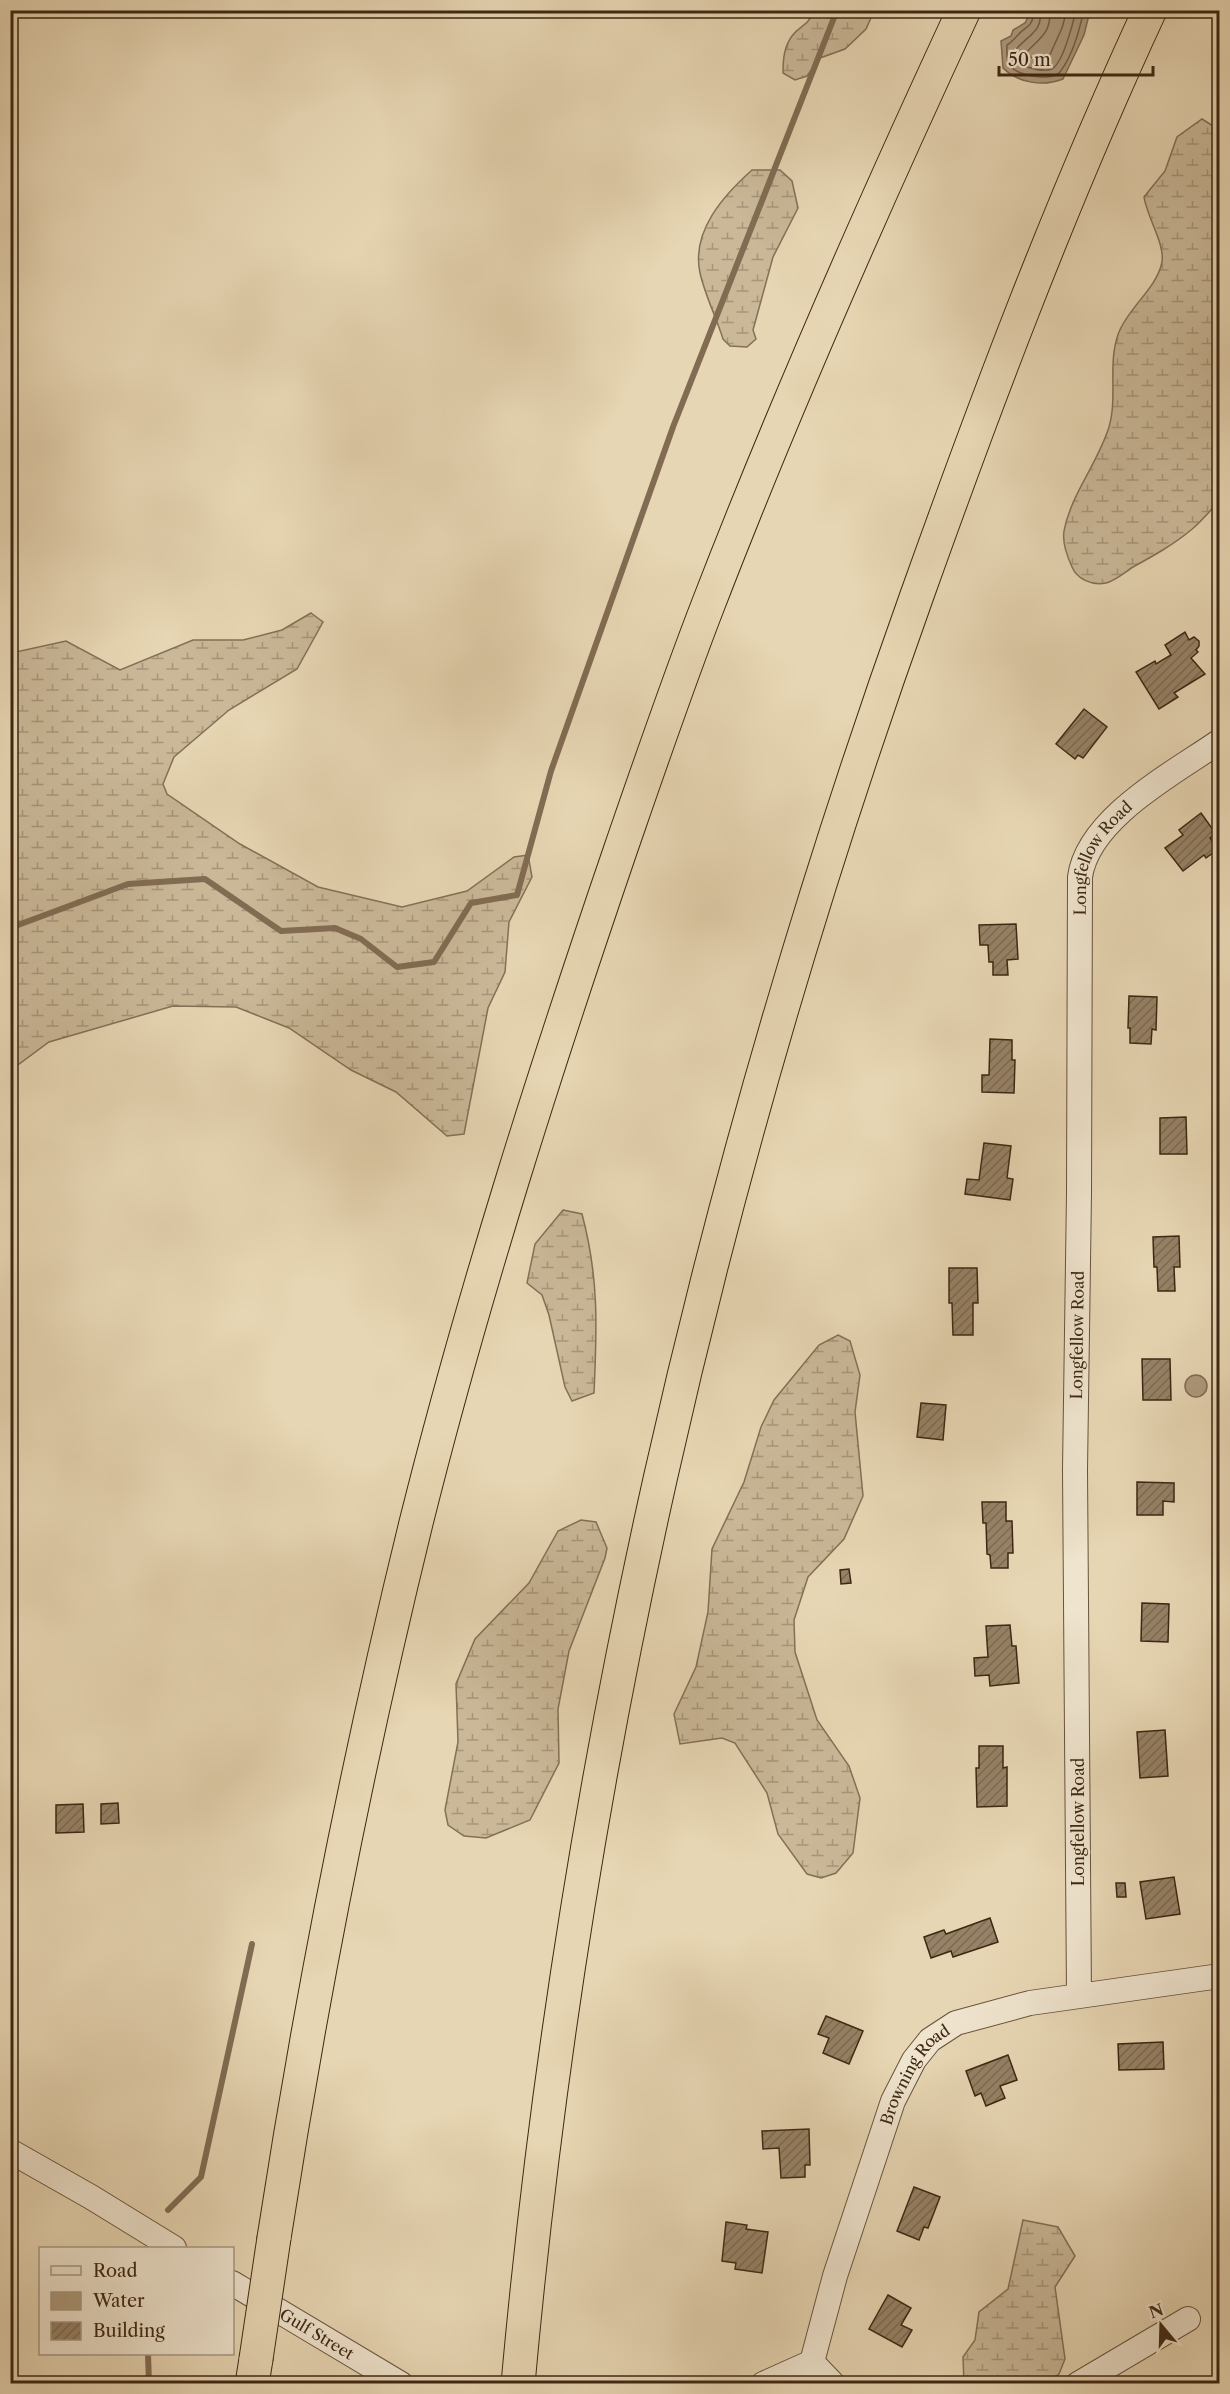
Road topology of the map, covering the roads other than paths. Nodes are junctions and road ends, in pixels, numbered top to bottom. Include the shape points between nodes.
1 (964, 10) edge
2 (1150, 10) edge
3 (1220, 741) edge
4 (1220, 1976) edge
5 (1079, 1995) junction
6 (10, 2151) edge
7 (172, 2247) edge
8 (234, 2284) edge
9 (1188, 2319) dead end
10 (812, 2362) junction
11 (254, 2371) edge
12 (401, 2384) edge
13 (518, 2384) edge
14 (763, 2384) edge
15 (833, 2384) edge
16 (1078, 2384) edge

1 - 11 highway, bridge via 819,332 709,603 598,914 513,1177 417,1520 337,1876
2 - 13 highway via 1046,251 939,530 849,790 787,988 723,1221 651,1518 582,1879 543,2147
3 - 5 street, Longfellow Road via 1119,813 1083,860 1080,877 1075,1470
4 - 5 street, Browning Road
5 - 10 street, Browning Road via 1030,2003 956,2024 935,2037 914,2060 893,2101 835,2276
6 - 7 street
8 - 12 street, Gulf Street
9 - 16 street
10 - 14 street
10 - 15 street

